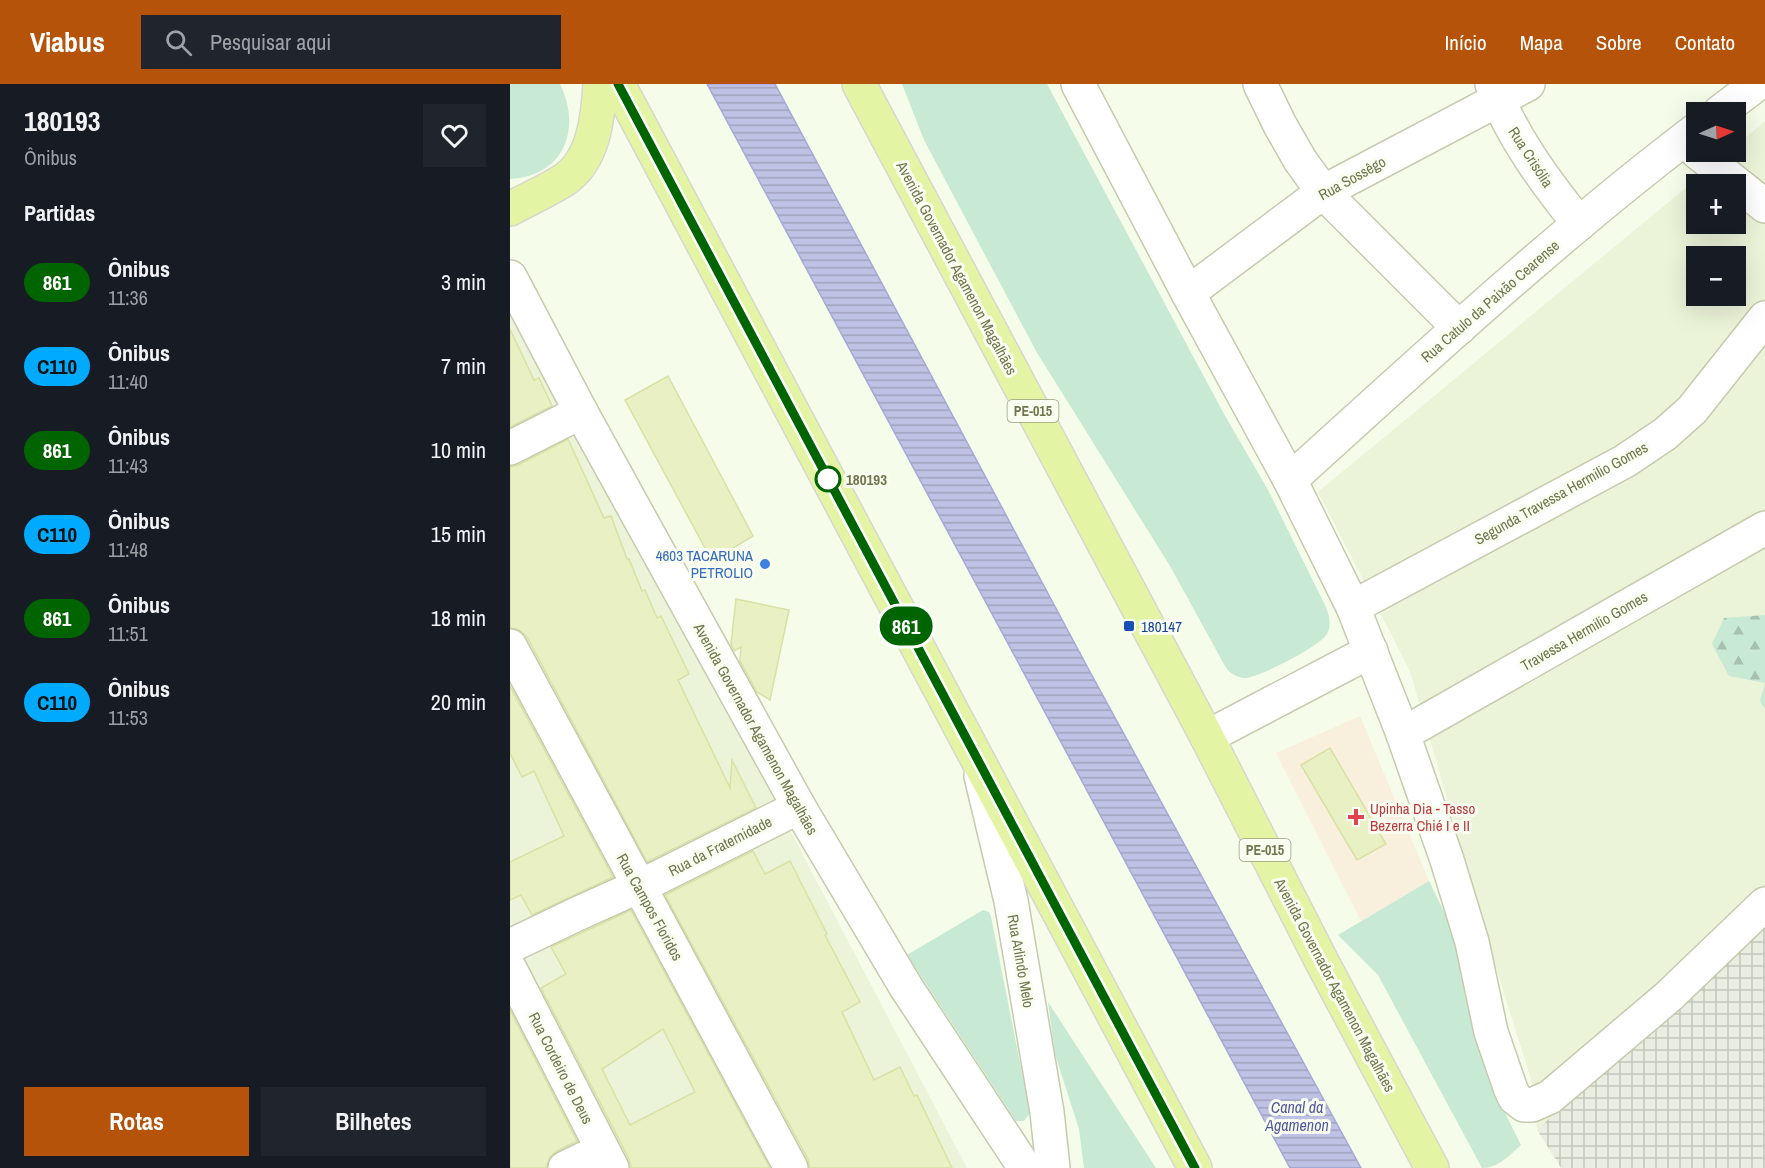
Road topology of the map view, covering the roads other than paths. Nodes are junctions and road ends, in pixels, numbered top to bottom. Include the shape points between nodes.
1 (600, 84) edge
2 (618, 84) edge
3 (859, 84) edge
4 (1078, 84) edge
5 (1260, 84) edge
6 (1528, 84) edge
7 (1757, 84) edge
8 (1495, 92) edge
9 (1733, 102) edge
10 (1686, 148) edge
11 (1715, 162) edge
12 (1323, 192) junction
13 (1765, 206) edge
14 (510, 208) edge
15 (1579, 224) junction
16 (510, 277) edge
17 (1188, 293) junction
18 (1765, 318) edge
19 (1459, 328) junction
20 (581, 412) junction
21 (510, 448) edge
22 (1290, 480) junction
23 (1765, 528) edge
24 (1353, 607) junction
25 (510, 646) edge
26 (1371, 651) junction
27 (1403, 734) junction
28 (1207, 737) junction
29 (976, 756) junction
30 (798, 807) junction
31 (639, 887) junction
32 (1765, 904) edge
33 (510, 946) edge
34 (510, 969) edge
35 (607, 1159) edge
36 (565, 1168) edge
37 (791, 1168) edge
38 (1025, 1168) edge
39 (1053, 1168) edge
40 (1195, 1168) edge
41 (1432, 1168) edge

1 - 14 highway via 598,117 585,158 565,180
2 - 29 highway
3 - 28 highway, Avenida Governador Agamenon Magalhães / PE-015
4 - 17 street
5 - 12 street via 1300,160
6 - 8 street, Rua Sossêgo
7 - 9 street
8 - 12 street, Rua Sossêgo
8 - 15 street, Rua Crisólia via 1519,140
10 - 15 street, Rua Catulo da Paixão Cearense
11 - 13 street
12 - 17 street, Rua Sossêgo
12 - 19 street
15 - 19 street, Rua Catulo da Paixão Cearense
16 - 20 street, Avenida Governador Agamenon Magalhães
17 - 22 street
18 - 24 street, Segunda Travessa Hermilio Gomes via 1692,410 1665,434 1625,461
19 - 22 street, Rua Catulo da Paixão Cearense
20 - 21 street
20 - 30 street, Avenida Governador Agamenon Magalhães
22 - 24 street
23 - 27 street, Travessa Hermilio Gomes
24 - 26 street
25 - 31 street, Rua Campos Floridos
26 - 27 street
26 - 28 street
27 - 32 street via 1448,860 1472,942 1491,1032 1515,1098 1524,1105 1550,1096 1584,1069 1669,996
28 - 41 highway, Avenida Governador Agamenon Magalhães / PE-015
29 - 39 street, Rua Arlindo Melo via 1011,901
29 - 40 highway
30 - 31 street, Rua da Fraternidade
30 - 38 street, Avenida Governador Agamenon Magalhães via 906,987
31 - 33 street, Rua da Fraternidade
31 - 37 street, Rua Campos Floridos
34 - 35 street, Rua Cordeiro de Deus
35 - 36 street

